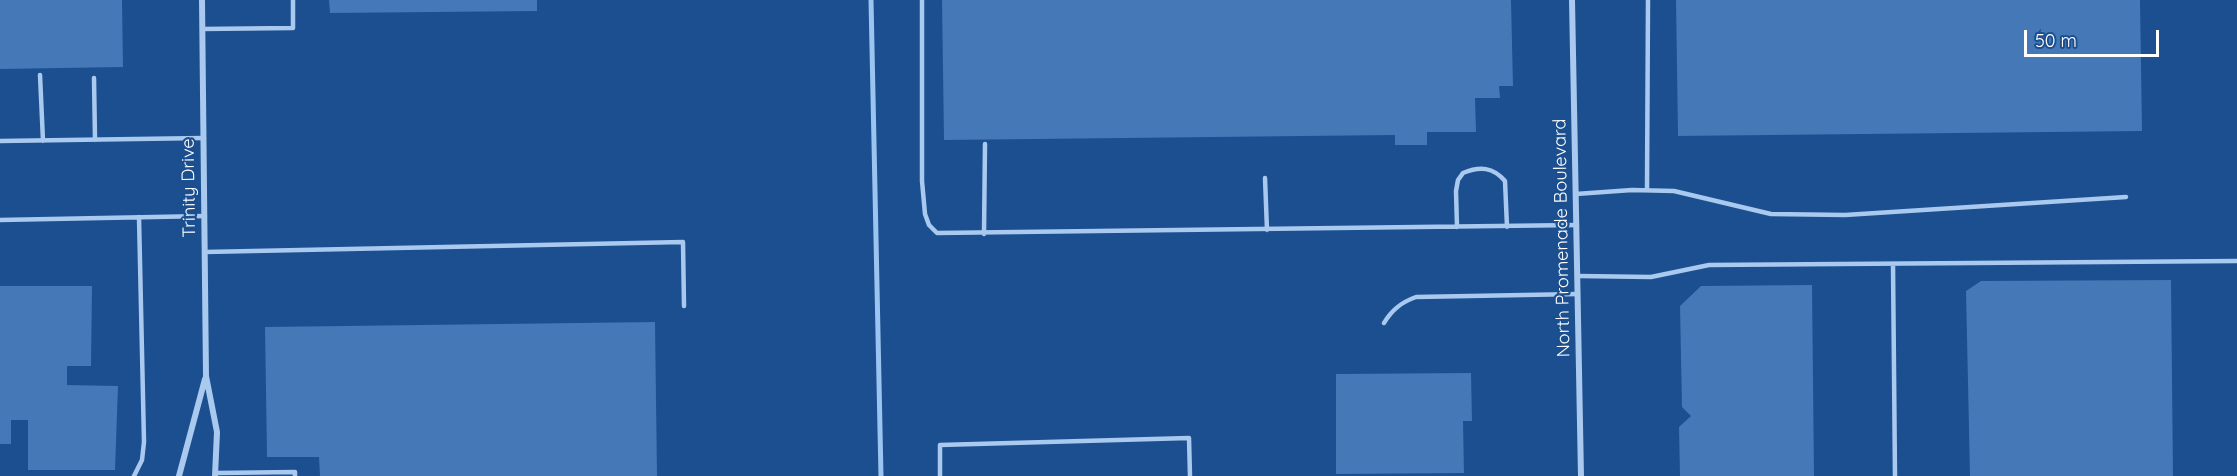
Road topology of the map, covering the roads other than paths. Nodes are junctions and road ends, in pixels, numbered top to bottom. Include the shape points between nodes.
1 (202, 0) edge
2 (292, 0) edge
3 (922, 0) edge
4 (1572, 0) edge
5 (1648, 0) edge
6 (202, 28) junction
7 (40, 75) dead end
8 (94, 78) dead end
9 (204, 138) junction
10 (95, 140) junction
11 (0, 141) edge
12 (43, 141) junction
13 (984, 144) dead end
14 (1265, 178) dead end
15 (1647, 190) junction
16 (1576, 194) junction
17 (2126, 197) dead end
18 (205, 216) junction
19 (139, 217) junction
20 (0, 220) edge
21 (1576, 225) junction
22 (1457, 227) junction
23 (1507, 227) junction
24 (1267, 230) junction
25 (984, 234) junction
26 (205, 252) junction
27 (2237, 261) edge
28 (1893, 264) junction
29 (1578, 276) junction
30 (1578, 294) junction
31 (684, 306) dead end
32 (1384, 323) dead end
33 (206, 376) junction
34 (216, 475) edge
35 (134, 476) edge
36 (179, 476) edge
37 (296, 476) edge
38 (940, 476) edge
39 (1190, 476) edge
40 (1581, 476) edge
41 (1895, 476) edge

1 - 6 street, Trinity Drive
2 - 6 lane via 293,28
3 - 25 lane via 925,214 937,233
4 - 16 street, North Promenade Boulevard
5 - 15 lane
6 - 9 street, Trinity Drive
7 - 12 lane
8 - 10 lane
9 - 10 lane
9 - 18 street, Trinity Drive
10 - 12 lane
11 - 12 lane
13 - 25 lane
14 - 24 lane
15 - 16 lane
15 - 17 lane via 1674,191 1771,214 1845,215
16 - 21 street, North Promenade Boulevard
18 - 19 lane
18 - 26 street, Trinity Drive
19 - 20 lane
19 - 35 lane via 144,442 142,460
21 - 23 lane
21 - 29 street, North Promenade Boulevard
22 - 23 lane
22 - 23 lane via 1458,180 1464,173 1482,168 1491,169 1505,181
22 - 24 lane
24 - 25 lane
26 - 31 lane via 682,243
26 - 33 street, Trinity Drive
27 - 28 lane
28 - 29 lane via 1709,265 1651,277
28 - 41 lane
29 - 30 street, North Promenade Boulevard
30 - 32 lane via 1416,297 1389,313
30 - 40 street, North Promenade Boulevard
33 - 34 street, Trinity Drive via 217,432
33 - 36 street, Trinity Drive
34 - 37 lane via 295,472
38 - 39 lane via 940,445 1189,438

